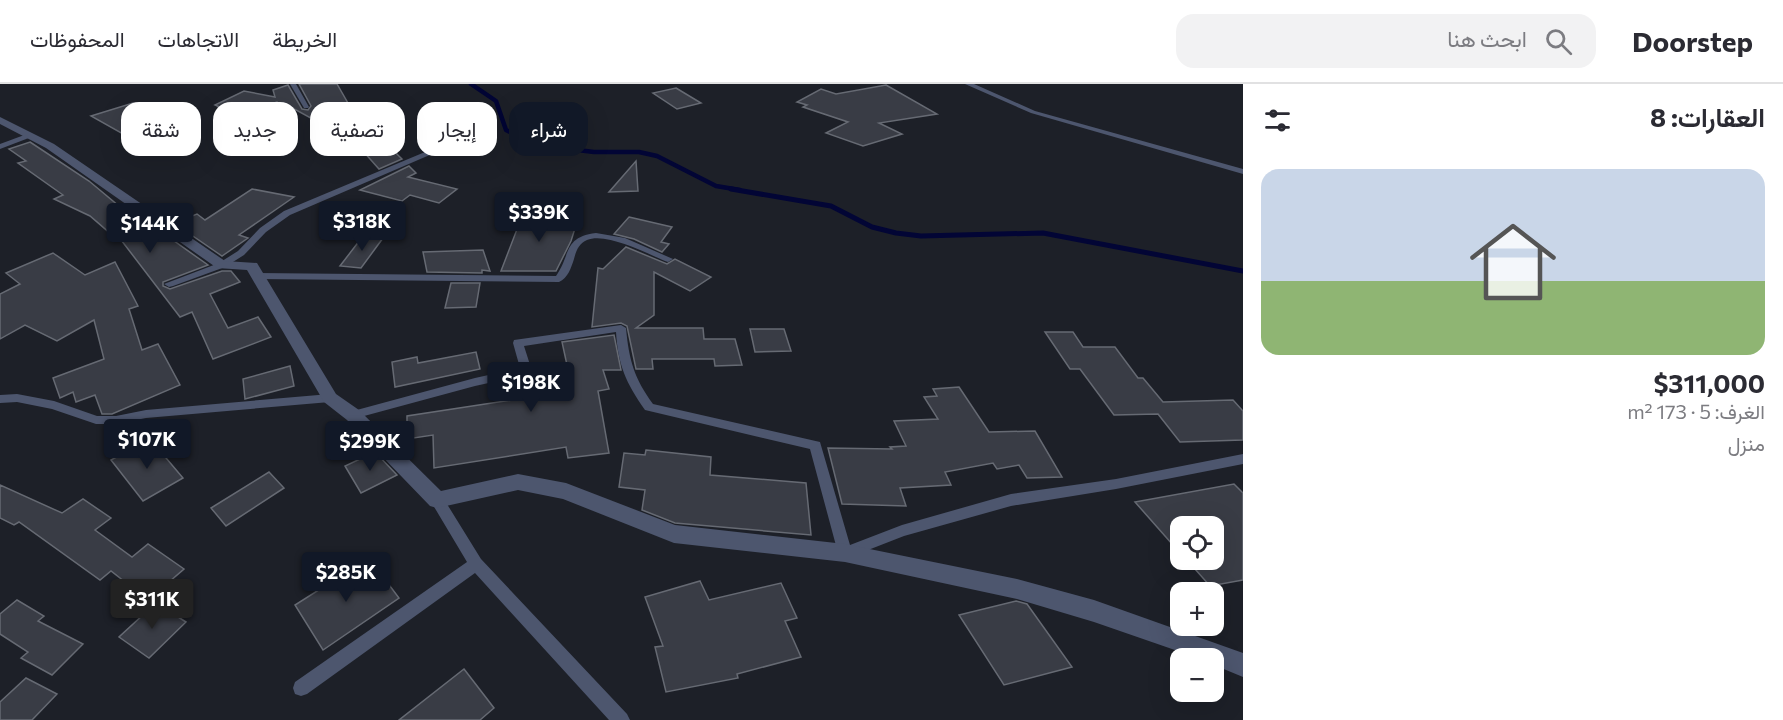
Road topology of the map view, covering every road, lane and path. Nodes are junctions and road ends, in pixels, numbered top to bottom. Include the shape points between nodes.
1 (293, 84) edge
2 (968, 84) edge
3 (306, 107) dead end
4 (0, 120) edge
5 (30, 136) junction
6 (0, 147) edge
7 (423, 156) edge
8 (1243, 172) edge
9 (669, 259) dead end
10 (222, 265) junction
11 (257, 276) junction
12 (168, 284) dead end
13 (330, 398) junction
14 (0, 399) edge
15 (353, 415) junction
16 (1243, 459) edge
17 (437, 500) junction
18 (844, 554) junction
19 (476, 564) junction
20 (1243, 665) edge
21 (301, 688) dead end
22 (621, 720) edge

1 - 3 lane
2 - 8 lane via 1033,112
4 - 5 street
5 - 6 lane
5 - 10 street
7 - 10 lane via 287,213 263,230 242,254
9 - 11 lane via 597,234 584,236 575,244 559,279
10 - 11 street via 252,266
10 - 12 lane
11 - 13 street
13 - 14 lane via 117,420 96,420 36,401
13 - 15 street
15 - 17 street
15 - 18 lane via 526,371 518,343 621,328 624,366 632,385 649,407 815,445
16 - 18 lane via 1011,500 902,531
17 - 18 street via 518,482 566,491 674,534
17 - 19 lane
18 - 20 street via 1017,589 1106,615
19 - 21 lane
19 - 22 lane

